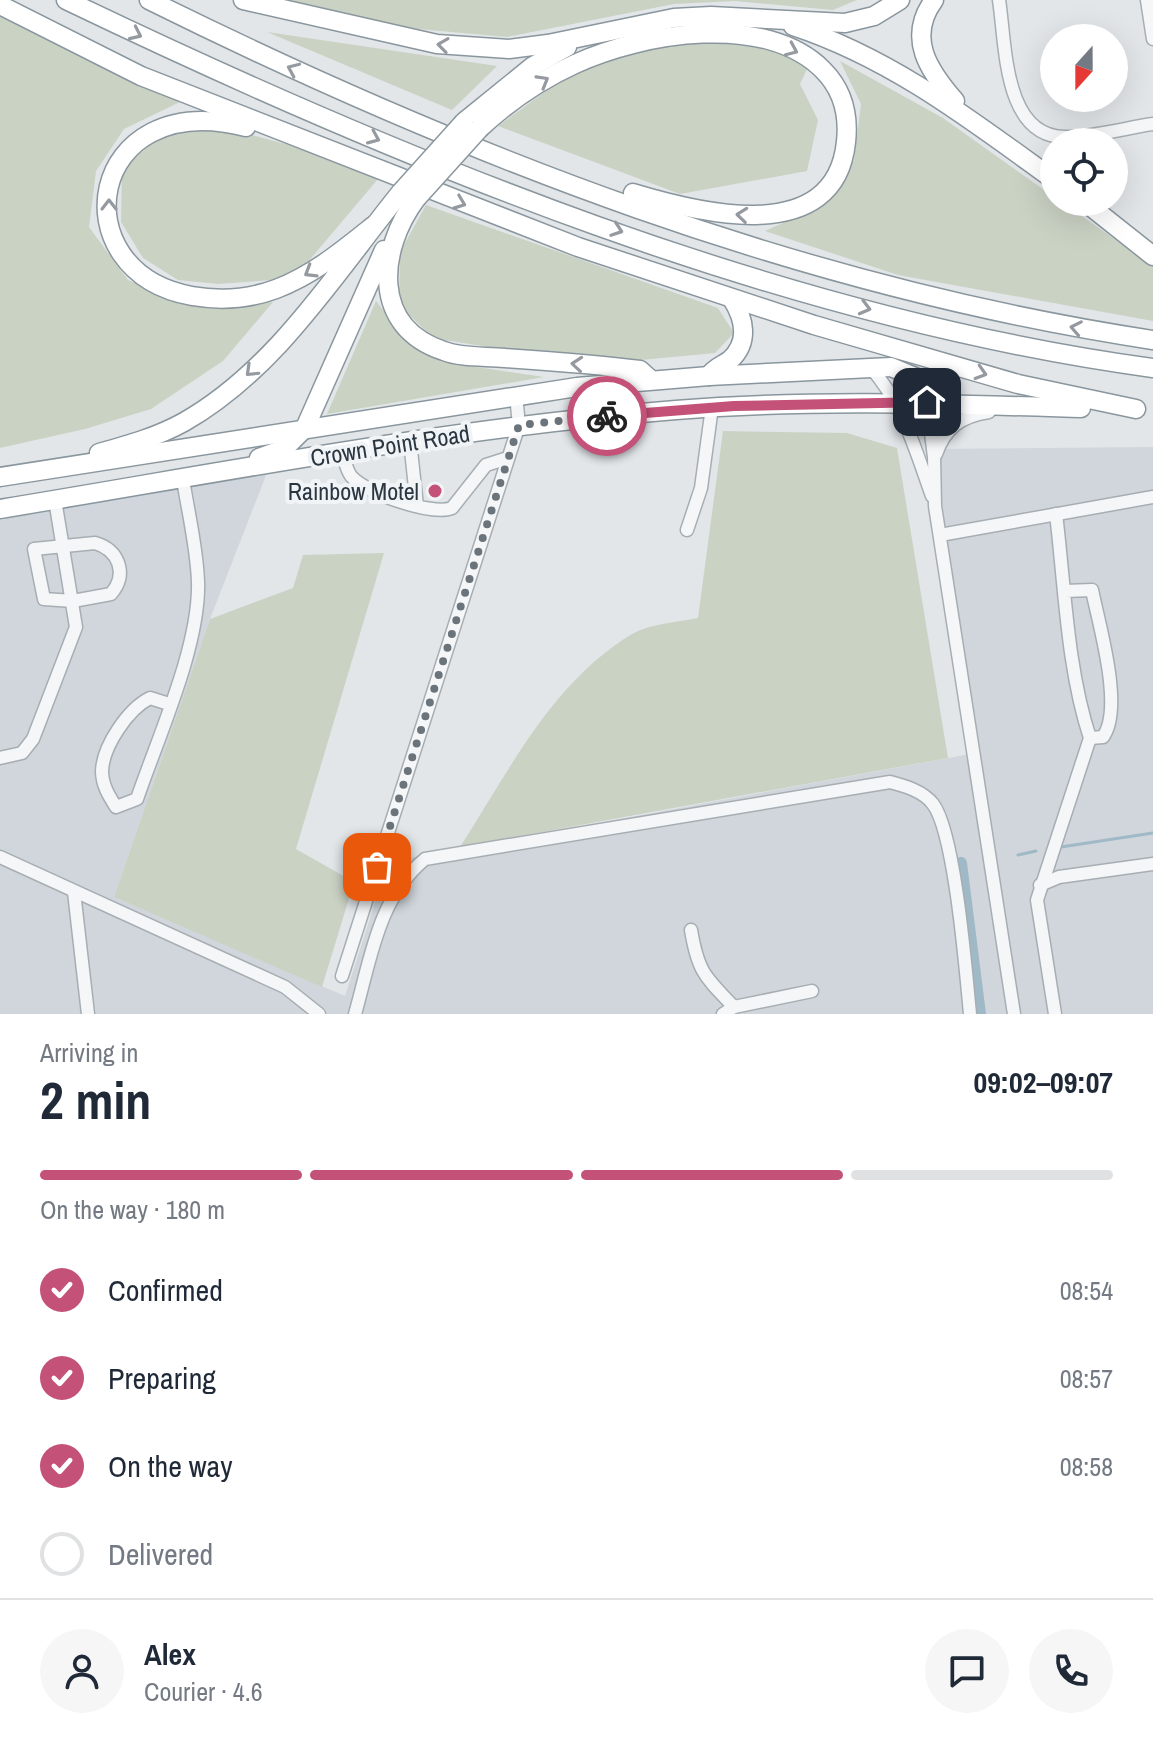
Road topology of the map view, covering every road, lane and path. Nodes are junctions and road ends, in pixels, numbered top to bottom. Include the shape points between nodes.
1 (66, 0) edge
2 (149, 0) edge
3 (243, 0) edge
4 (900, 0) edge
5 (934, 0) edge
6 (999, 0) edge
7 (1147, 0) edge
8 (0, 5) edge
9 (751, 18) junction
10 (603, 32) junction
11 (1153, 39) edge
12 (973, 121) junction
13 (1153, 124) edge
14 (472, 125) junction
15 (309, 143) junction
16 (1040, 170) edge
17 (546, 174) junction
18 (408, 195) junction
19 (1103, 216) edge
20 (1111, 216) edge
21 (401, 220) junction
22 (373, 226) junction
23 (1153, 240) edge
24 (1153, 256) edge
25 (732, 299) junction
26 (799, 320) junction
27 (1153, 340) edge
28 (870, 367) junction
29 (1153, 368) edge
30 (709, 376) junction
31 (651, 380) junction
32 (516, 395) junction
33 (893, 402) junction
34 (927, 402) junction
35 (1036, 406) junction
36 (712, 407) junction
37 (1145, 410) edge
38 (519, 425) junction
39 (305, 428) junction
40 (410, 441) junction
41 (342, 452) junction
42 (934, 457) junction
43 (508, 458) junction
44 (22, 474) junction
45 (207, 475) junction
46 (0, 477) edge
47 (183, 479) junction
48 (1153, 497) edge
49 (55, 500) junction
50 (417, 506) junction
51 (935, 506) junction
52 (0, 509) edge
53 (1056, 514) junction
54 (687, 530) dead end
55 (940, 535) junction
56 (64, 544) junction
57 (1065, 591) junction
58 (73, 601) junction
59 (169, 704) junction
60 (1090, 738) junction
61 (0, 758) edge
62 (0, 857) edge
63 (1153, 864) edge
64 (1040, 885) junction
65 (74, 892) junction
66 (691, 930) dead end
67 (342, 976) dead end
68 (812, 991) dead end
69 (734, 1007) junction
70 (88, 1014) edge
71 (319, 1014) edge
72 (355, 1014) edge
73 (723, 1014) edge
74 (970, 1014) edge
75 (1014, 1014) edge
76 (1055, 1014) edge

1 -> 29 highway via 386,143 647,241 921,323
17 -> 2 highway via 315,79
10 -> 3 highway via 529,47 463,48
4 - 9 highway via 874,16 845,23
5 - 12 highway via 922,22 922,49 935,76
6 - 13 street via 1019,109 1035,128 1068,138
7 - 11 street
8 - 15 highway via 131,71
9 - 10 highway via 674,18
9 - 12 highway via 791,26 865,55
10 - 14 highway via 533,66
12 - 16 highway
14 -> 17 highway via 574,64 617,48 690,34 752,37 799,52 834,83 846,110 845,150 835,176 806,204 778,215 691,207 584,177
14 - 18 highway, bridge
22 -> 15 highway via 297,280 230,299 185,295 155,284 128,263 113,239 108,208 113,173 133,145 162,126 217,121
15 -> 25 highway via 525,228
27 -> 17 highway via 1004,314 838,273
18 - 21 highway
18 - 22 highway
19 - 24 highway
20 - 23 highway
31 -> 21 highway via 640,370 460,355 428,344 402,320 389,292 388,260
21 - 39 highway
22 -> 44 highway via 281,340 218,401 155,436
25 - 26 highway
25 - 30 highway via 743,321 742,339 736,353
26 - 28 highway via 849,347
26 -> 37 highway via 1018,384
28 - 30 highway
28 - 33 street
28 - 34 highway via 908,372 921,383
30 - 31 highway
31 - 32 highway
32 - 38 street
32 - 39 highway
33 - 34 highway, Crown Point Road
33 - 36 highway, Crown Point Road
33 - 51 street via 912,438
34 - 35 highway, Crown Point Road
34 - 42 street
35 - 37 highway, Crown Point Road
35 - 42 street via 986,412 957,422
36 - 38 highway, Crown Point Road
36 - 54 street via 704,475
38 - 40 highway, Crown Point Road
38 - 43 street
39 - 44 highway
39 - 45 highway via 277,453
40 - 41 highway, Crown Point Road
40 - 50 street
41 - 45 highway, Crown Point Road
41 - 50 street via 353,478 365,487
42 - 51 street
43 - 50 street via 486,465 452,508
43 - 67 street
44 - 46 highway
45 - 47 highway, Crown Point Road
47 - 49 highway, Crown Point Road
47 - 59 street via 198,582 194,629
48 - 53 street
49 - 52 highway, Crown Point Road
49 - 56 street
51 - 55 street
53 - 55 street
53 - 57 street
55 - 75 street
56 - 58 street
56 - 58 street via 33,552 42,596
56 - 58 street via 103,546 117,558 120,569 116,588 105,597
57 - 60 street via 1080,707
57 - 60 street via 1092,590 1107,675 1112,725 1103,737
58 - 61 street via 76,627 33,739 22,753
59 - 59 street via 137,799 116,807 105,789 102,769 121,723 150,698
60 - 64 street
62 - 65 street
63 - 64 street via 1059,877
64 - 76 street via 1037,900
65 - 70 street
65 - 71 street via 285,987
66 - 69 street via 696,962
68 - 69 street
69 - 73 street
72 - 74 street via 389,899 403,877 425,859 890,782 922,795 940,819

